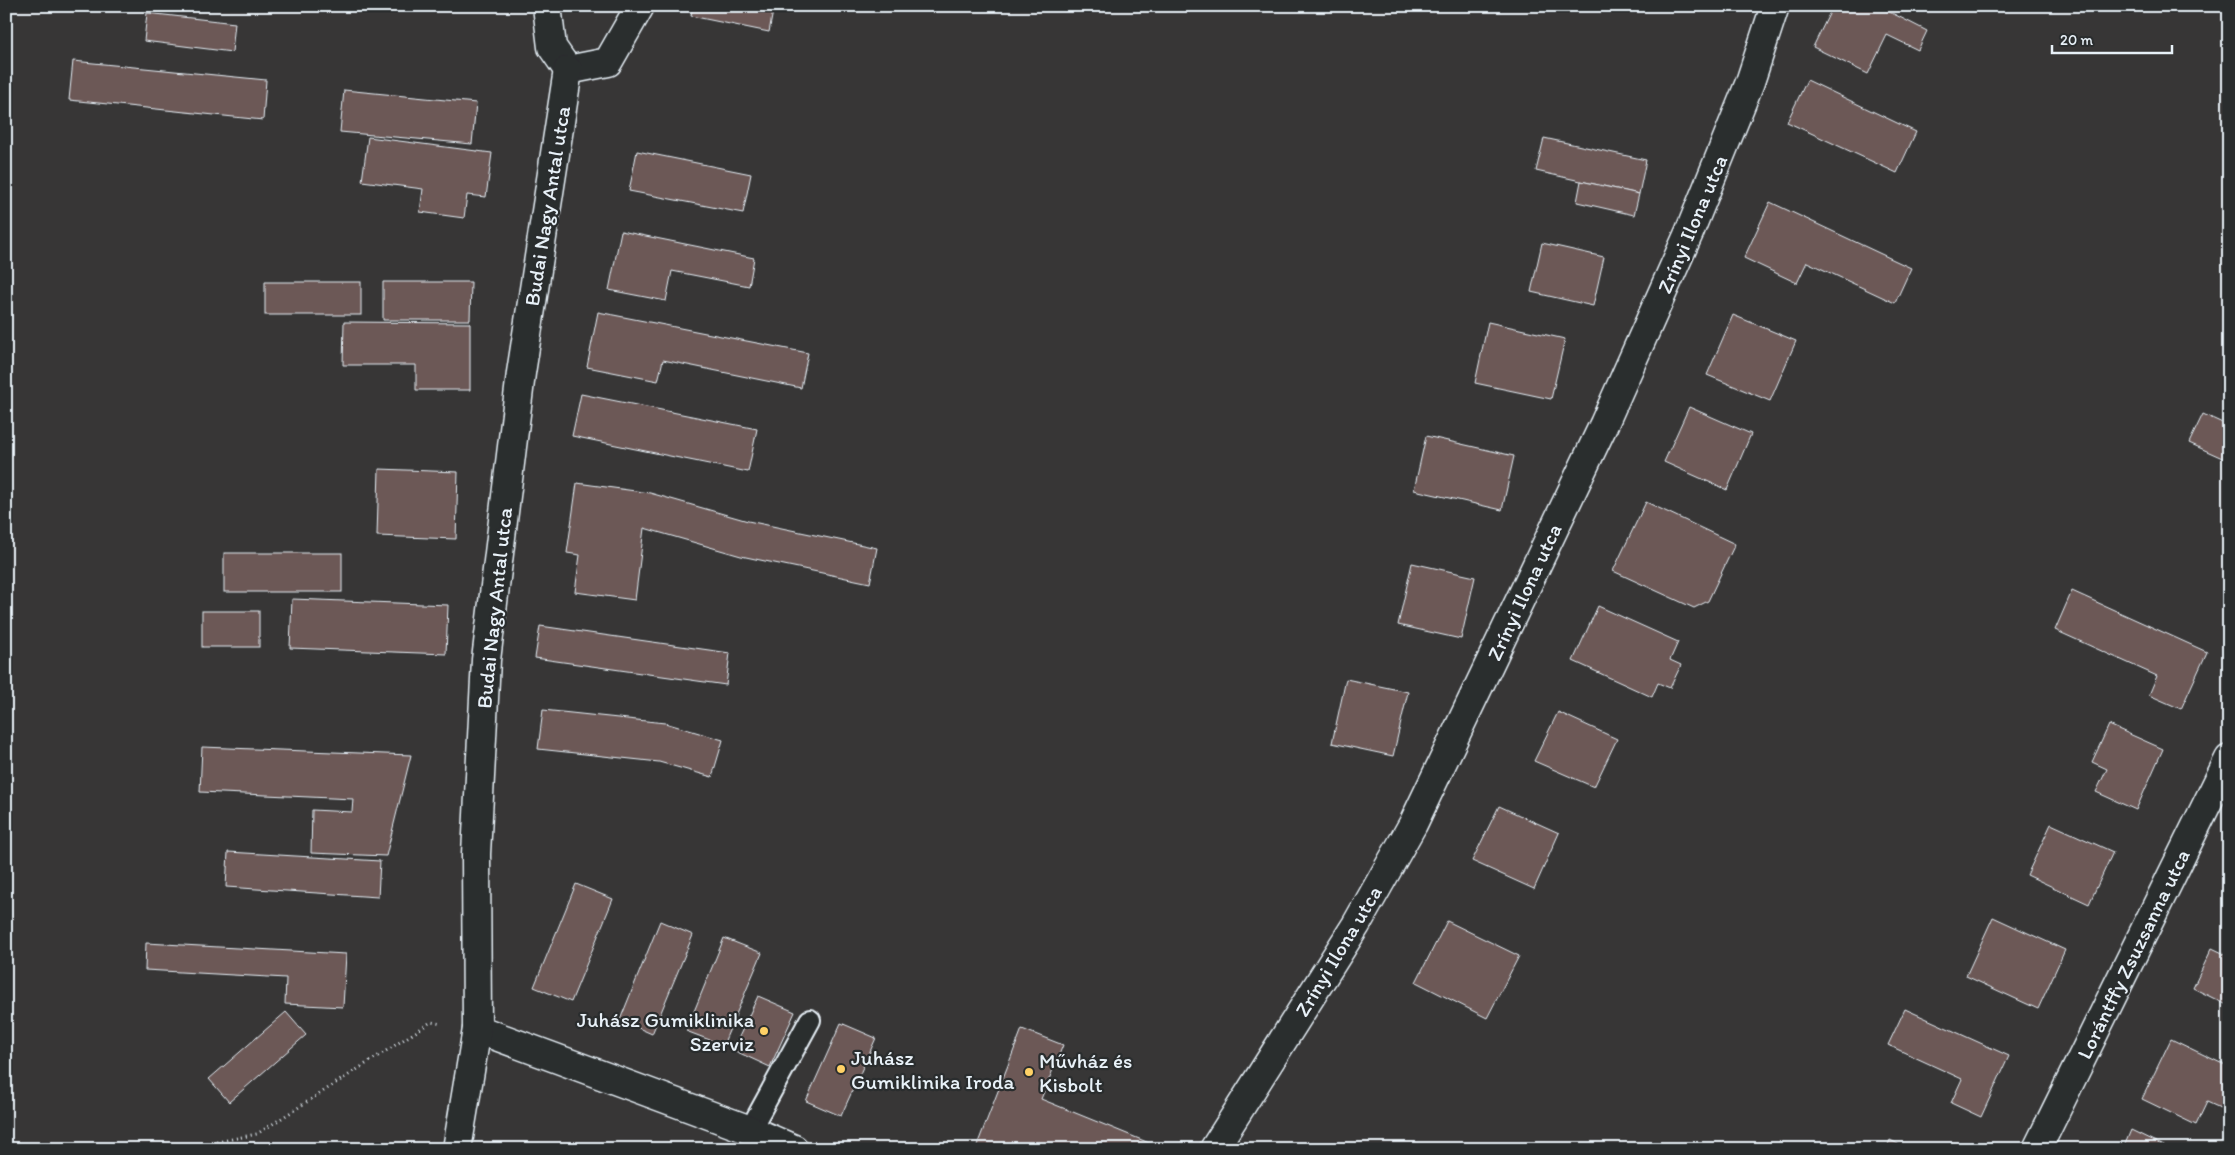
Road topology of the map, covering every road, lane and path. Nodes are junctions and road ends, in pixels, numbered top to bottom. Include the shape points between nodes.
1 (547, 6) edge
2 (640, 6) edge
3 (1775, 6) edge
4 (568, 70) junction
5 (2229, 759) edge
6 (810, 1020) dead end
7 (477, 1029) junction
8 (750, 1130) junction
9 (6, 1143) edge
10 (75, 1149) edge
11 (172, 1149) edge
12 (457, 1149) edge
13 (794, 1149) edge
14 (1214, 1149) edge
15 (2037, 1149) edge

1 - 4 street via 552,46
2 - 4 street via 608,62
3 - 14 street, Zrínyi Ilona utca via 1750,82 1685,242 1604,424 1413,824 1356,925
4 - 7 street, Budai Nagy Antal utca via 521,373 486,660 476,854
5 - 15 street, Lorántffy Zsuzsanna utca
6 - 8 lane
7 - 8 street
7 - 11 path via 431,1022 257,1134
7 - 12 street, Budai Nagy Antal utca
8 - 13 street
9 - 10 path

